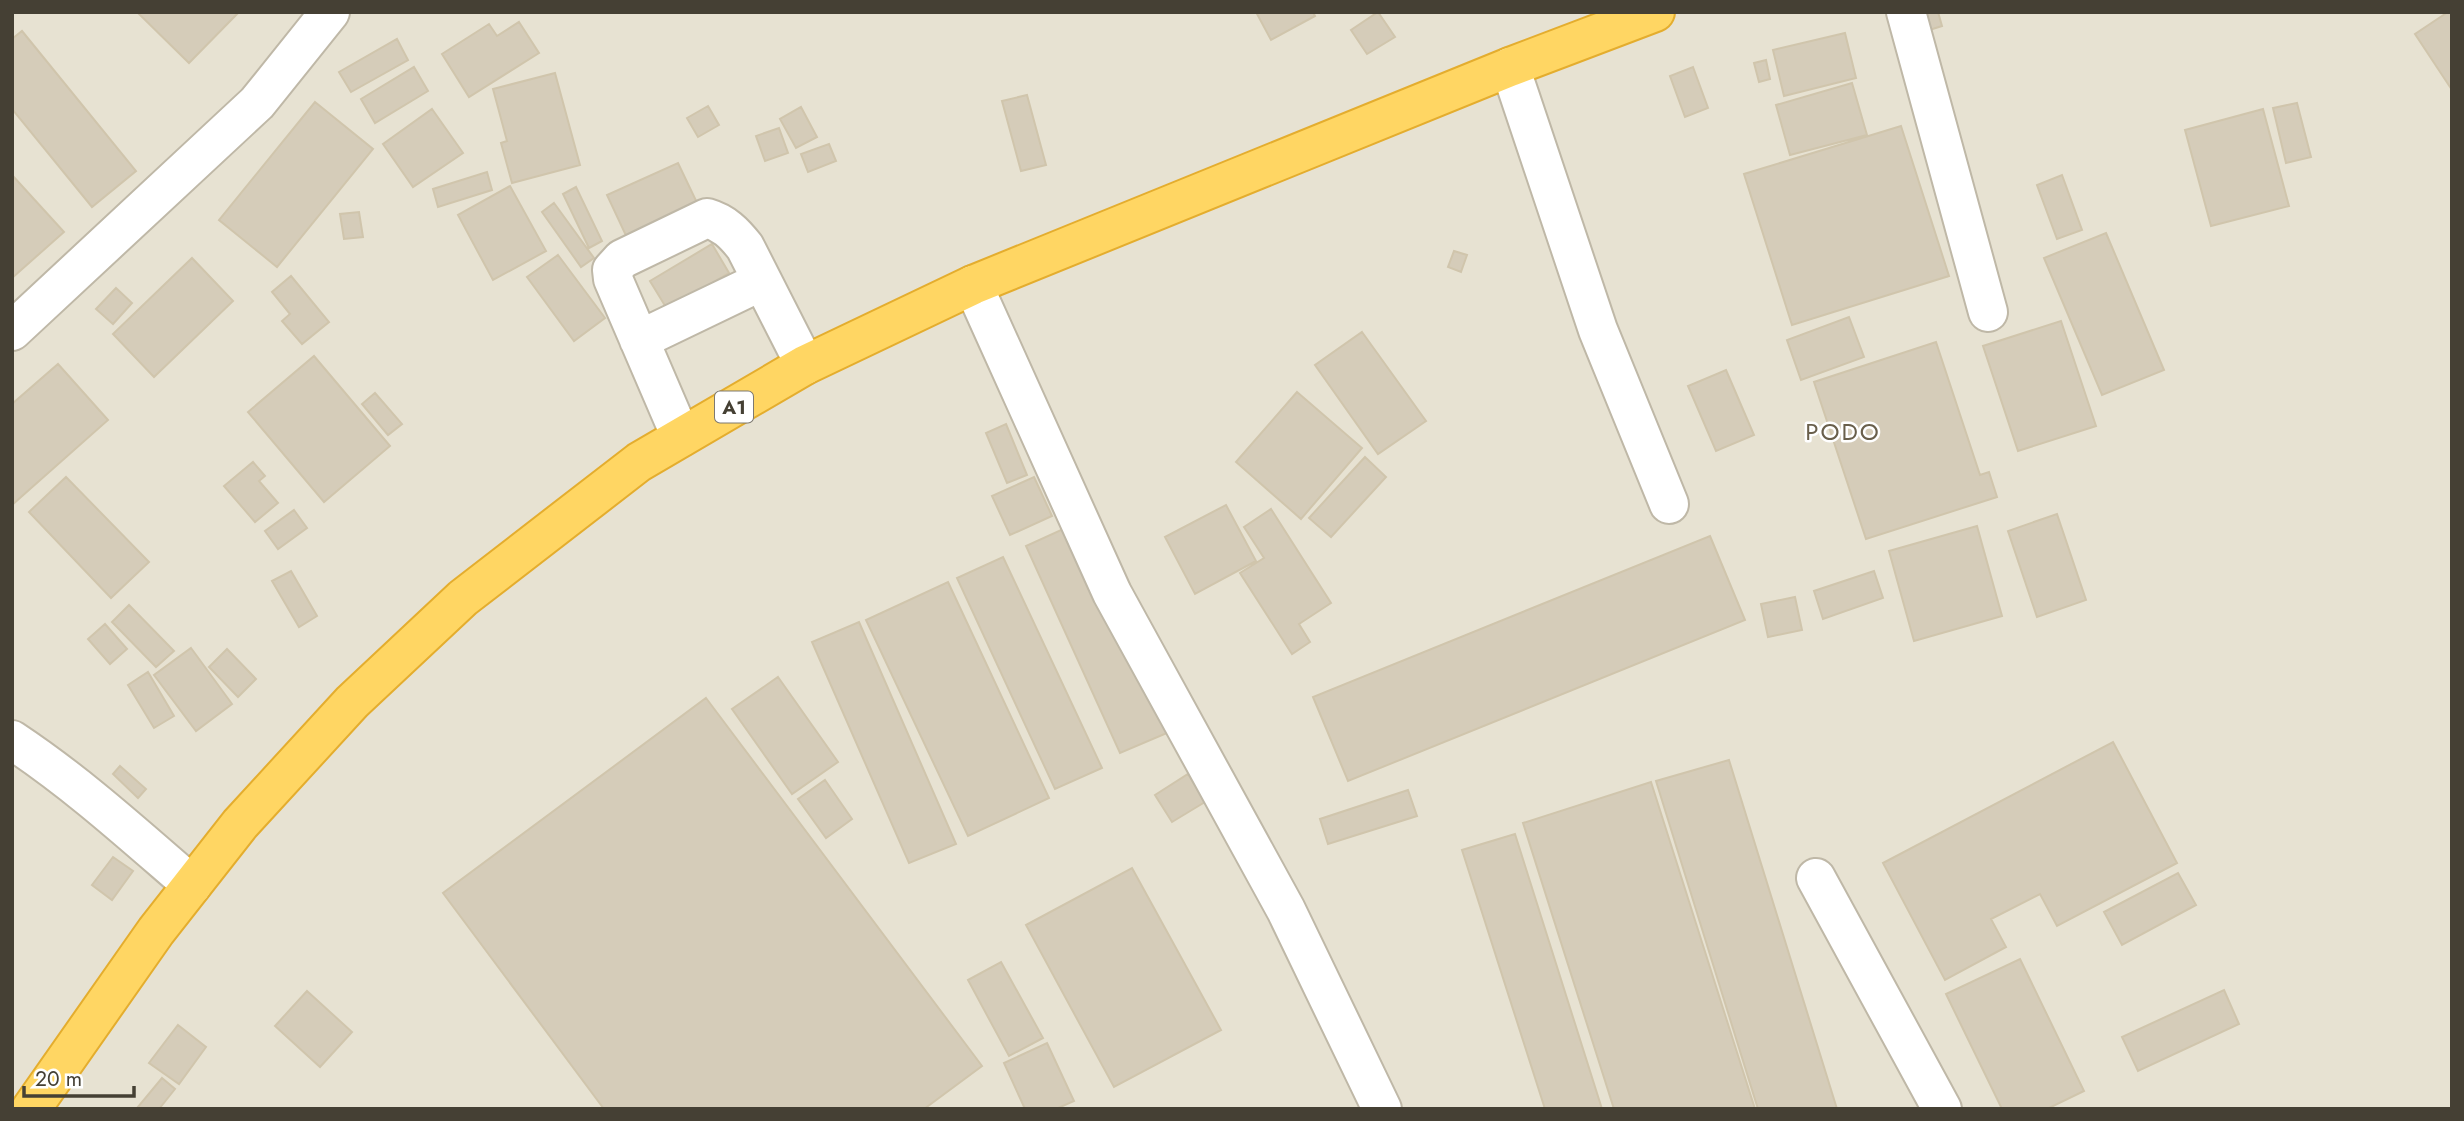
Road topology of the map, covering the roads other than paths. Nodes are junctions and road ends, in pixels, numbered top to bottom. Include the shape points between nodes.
1 (330, 12) edge
2 (1656, 12) edge
3 (1906, 12) edge
4 (1510, 67) junction
5 (762, 281) junction
6 (973, 285) junction
7 (1988, 312) dead end
8 (12, 331) edge
9 (639, 340) junction
10 (805, 365) junction
11 (681, 438) junction
12 (1669, 503) dead end
13 (12, 740) edge
14 (1816, 878) dead end
15 (192, 885) junction
16 (31, 1109) edge
17 (1382, 1109) edge
18 (1942, 1109) edge

1 - 8 street via 257,103
2 - 4 highway, A1
3 - 7 street
4 - 6 highway, A1
4 - 12 street via 1598,330
5 - 9 street
5 - 9 street via 733,232 707,218 622,259 612,270
5 - 10 street
6 - 10 highway, A1
6 - 17 street via 1112,593 1286,910
9 - 11 street
10 - 11 highway, A1
11 - 15 highway, A1 via 639,462 463,598 352,702 240,824
13 - 15 street via 105,810
14 - 18 street
15 - 16 highway, A1

